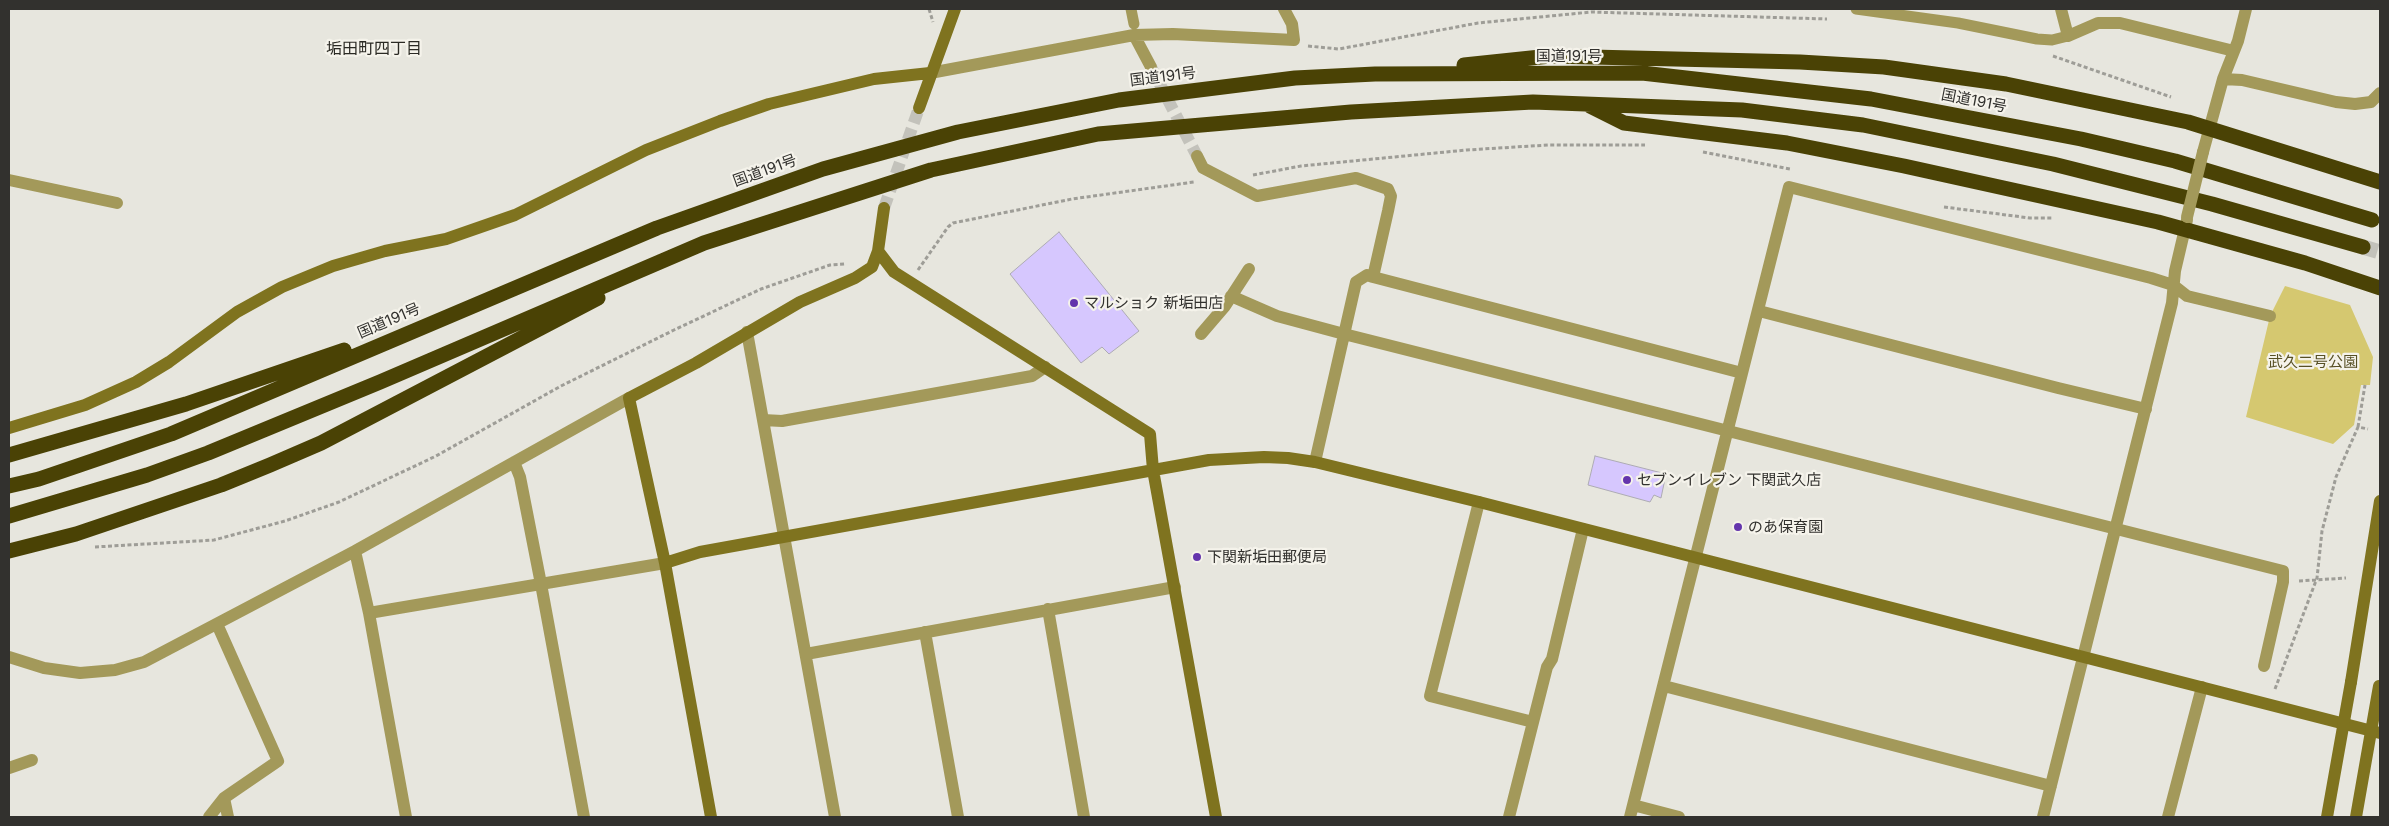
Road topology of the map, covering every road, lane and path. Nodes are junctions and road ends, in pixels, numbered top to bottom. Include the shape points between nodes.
1 (955, 9) edge
2 (1130, 9) edge
3 (1284, 9) edge
4 (1856, 9) edge
5 (2061, 9) edge
6 (2246, 9) edge
7 (1827, 19) dead end
8 (1134, 30) junction
9 (2068, 36) junction
10 (1305, 37) dead end
11 (2234, 51) junction
12 (2048, 54) dead end
13 (1151, 67) tunnel mouth
14 (930, 74) junction
15 (1376, 74) junction
16 (2223, 79) junction
17 (2380, 93) edge
18 (2171, 97) dead end
19 (1585, 104) junction
20 (918, 108) tunnel mouth
21 (2210, 129) junction
22 (1653, 145) dead end
23 (1698, 151) dead end
24 (1197, 156) tunnel mouth
25 (1799, 172) dead end
26 (1227, 179) junction
27 (9, 180) edge
28 (2380, 182) edge
29 (117, 202) dead end
30 (1934, 206) dead end
31 (884, 208) tunnel mouth
32 (2055, 218) dead end
33 (2372, 220) dead end
34 (2186, 224) junction
35 (704, 242) junction
36 (2363, 247) tunnel mouth
37 (878, 252) junction
38 (851, 263) dead end
39 (1249, 269) dead end
40 (918, 270) dead end
41 (1373, 277) junction
42 (2173, 285) junction
43 (2380, 288) edge
44 (1231, 296) junction
45 (463, 309) junction
46 (1758, 311) junction
47 (2270, 316) dead end
48 (747, 332) junction
49 (1201, 334) dead end
50 (1344, 334) junction
51 (1045, 367) junction
52 (1742, 373) junction
53 (2365, 385) dead end
54 (629, 398) junction
55 (2146, 408) junction
56 (763, 420) junction
57 (2358, 427) junction
58 (9, 428) edge
59 (2368, 429) dead end
60 (1727, 430) junction
61 (9, 455) edge
62 (514, 462) junction
63 (1315, 462) junction
64 (1153, 470) junction
65 (9, 486) edge
66 (2380, 501) edge
67 (1479, 502) junction
68 (9, 516) edge
69 (1583, 529) junction
70 (2114, 529) junction
71 (784, 537) junction
72 (85, 548) dead end
73 (9, 551) edge
74 (355, 551) junction
75 (1696, 557) junction
76 (665, 563) junction
77 (2317, 578) junction
78 (2346, 578) dead end
79 (2283, 582) junction
80 (541, 584) junction
81 (1175, 587) junction
82 (1048, 610) junction
83 (369, 613) junction
84 (217, 624) junction
85 (925, 632) junction
86 (806, 654) junction
87 (9, 656) edge
88 (2084, 656) junction
89 (2264, 666) dead end
90 (2379, 682) edge
91 (1664, 686) junction
92 (2202, 687) junction
93 (2275, 689) dead end
94 (1533, 722) junction
95 (2380, 732) edge
96 (32, 760) dead end
97 (9, 768) edge
98 (2051, 786) junction
99 (224, 798) junction
100 (1632, 811) edge
101 (209, 817) edge
102 (228, 817) edge
103 (406, 817) edge
104 (584, 817) edge
105 (711, 817) edge
106 (834, 817) edge
107 (958, 817) edge
108 (1084, 817) edge
109 (1216, 817) edge
110 (1509, 817) edge
111 (1679, 817) edge
112 (2043, 817) edge
113 (2168, 817) edge
114 (2327, 817) edge
115 (2356, 817) edge

1 - 14 street
2 - 8 lane
3 - 8 street via 1292,24 1294,40
4 - 9 lane via 1958,23 2037,39
5 - 9 street
6 - 11 street
7 - 10 path via 1591,12 1478,23 1339,49 1306,46
8 - 13 street
8 - 14 street
9 - 11 street via 2098,23 2120,23
11 - 16 street
12 - 18 path
14 - 20 street
14 - 58 street via 874,79 769,104 646,150 507,218 446,239 385,251 333,266 282,287 237,312 136,382 85,405
15 - 21 highway via 1550,56 1834,63 2006,84
15 - 33 highway, 国道191号 via 1642,73 1871,100 2082,139 2175,161
15 - 45 highway, 国道191号 via 1295,78 1119,100 958,132 823,168 675,221
16 - 17 street via 2242,80 2355,104 2370,102
16 - 21 street
19 - 34 highway via 1624,123 1787,143
19 - 35 highway via 1533,102 1351,112 1098,134 931,170
19 - 36 highway via 1742,110 1863,125 2053,164
21 - 28 highway
21 - 34 street, bridge
22 - 26 path via 1548,145 1468,150 1301,166
23 - 25 path
24 - 26 street via 1204,168
26 - 40 path via 1155,186 953,223
26 - 41 street via 1257,196 1356,178 1388,189 1391,196
27 - 29 street
30 - 32 path
31 - 37 street
34 - 42 street
34 - 43 highway
35 - 68 highway via 208,453 147,475
35 - 73 highway via 321,443 222,485 76,534
37 - 48 street via 872,267 855,278 800,302
37 - 51 street via 894,272
38 - 72 path via 830,265 761,290 674,330 561,386 436,456 339,502 214,540
39 - 44 street
41 - 50 street via 1367,275 1356,282
41 - 52 street
42 - 46 street via 1789,187
42 - 47 street via 2188,296
42 - 55 street via 2172,304
44 - 49 street
44 - 50 street via 1277,316
45 - 61 highway via 186,404
45 - 65 highway, 国道191号 via 172,434
46 - 52 street
46 - 55 street
48 - 54 street
48 - 56 street
50 - 60 street
50 - 63 street
51 - 56 street via 1032,376 782,421
51 - 64 street via 1150,434
52 - 60 street
53 - 57 path
54 - 62 street
54 - 76 street
55 - 70 street
56 - 71 street
57 - 59 path
57 - 77 path via 2336,478 2322,531
60 - 70 street
60 - 75 street
62 - 74 street
62 - 80 street
63 - 64 street via 1264,457 1209,460
63 - 67 street
64 - 71 street
64 - 81 street
66 - 114 street, bridge
67 - 69 street
67 - 94 street via 1430,696
69 - 75 street
69 - 94 street via 1552,659
70 - 79 street via 2283,571
70 - 88 street
71 - 76 street via 700,552
71 - 86 street
74 - 83 street
74 - 84 street
75 - 88 street
75 - 91 street
76 - 80 street
76 - 105 street
77 - 78 path
77 - 79 path
77 - 93 path
79 - 89 street
80 - 83 street
80 - 104 street
81 - 82 street
81 - 109 street
82 - 85 street
82 - 108 street
83 - 103 street
84 - 87 street via 144,662 115,670 61,672
84 - 99 street via 278,761
85 - 86 street
85 - 107 street
86 - 106 street
88 - 92 street
88 - 98 street
90 - 115 street, bridge
91 - 98 street
91 - 100 street
92 - 95 street
92 - 113 street
94 - 110 street
96 - 97 street
98 - 112 street
99 - 101 street
99 - 102 street
100 - 111 street

